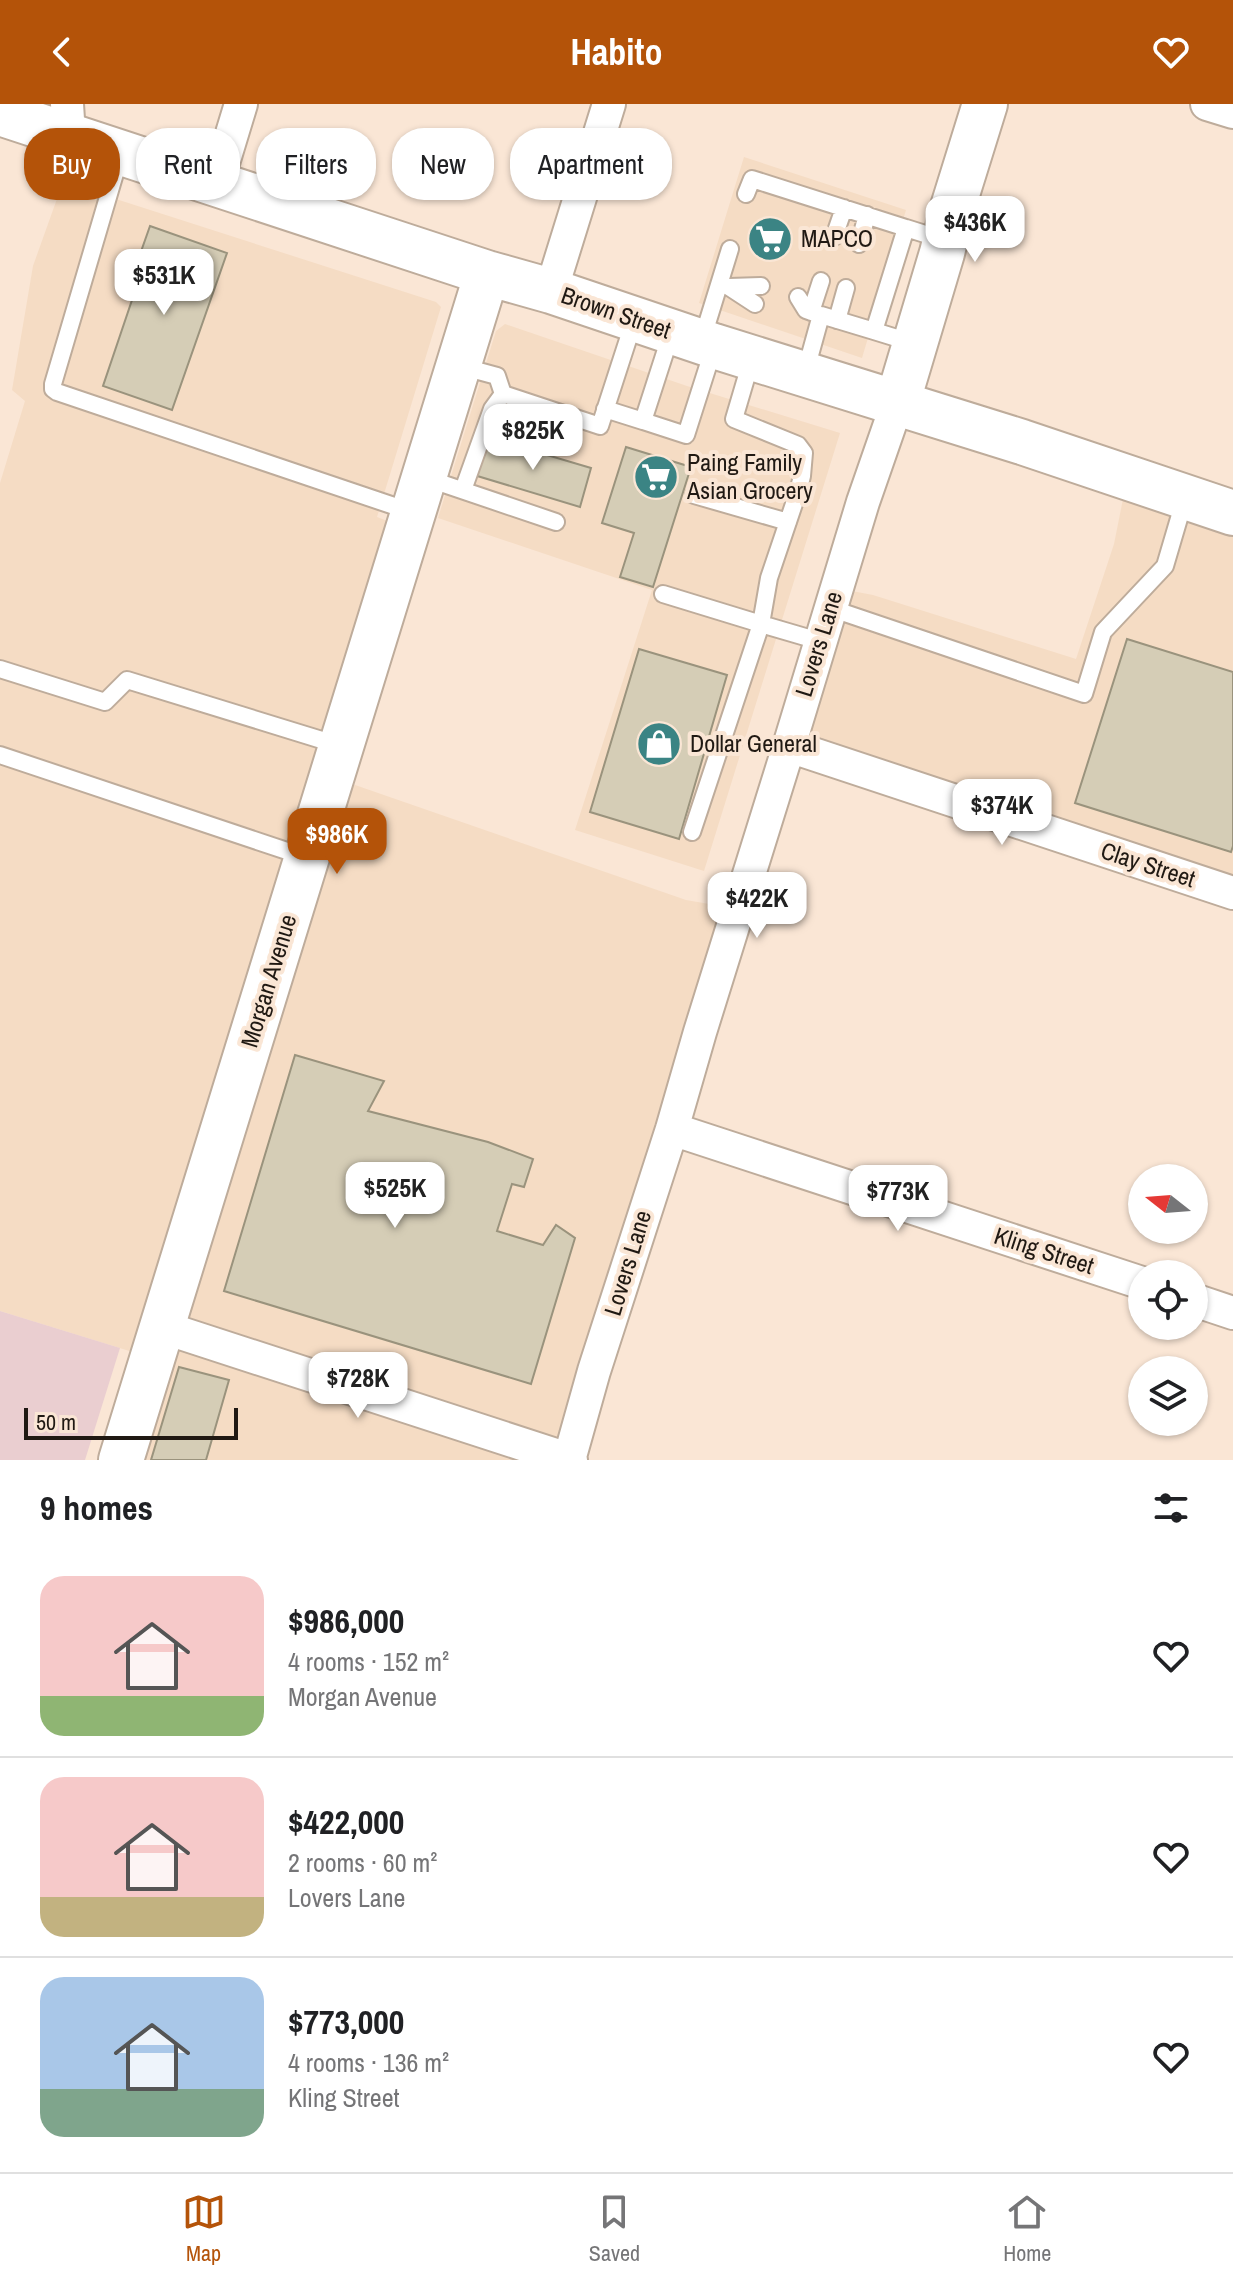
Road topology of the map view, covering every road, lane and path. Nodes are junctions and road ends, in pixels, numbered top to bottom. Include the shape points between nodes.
1 (241, 104) edge
2 (609, 104) edge
3 (985, 104) edge
4 (1207, 104) edge
5 (1233, 112) edge
6 (0, 113) edge
7 (68, 119) edge
8 (234, 128) edge
9 (122, 152) junction
10 (136, 157) edge
11 (240, 191) edge
12 (746, 194) dead end
13 (844, 208) junction
14 (867, 215) junction
15 (926, 234) junction
16 (834, 237) dead end
17 (859, 244) dead end
18 (730, 249) dead end
19 (487, 273) junction
20 (821, 281) dead end
21 (724, 286) junction
22 (761, 286) dead end
23 (846, 288) dead end
24 (551, 291) junction
25 (755, 304) dead end
26 (811, 312) junction
27 (895, 337) junction
28 (695, 339) junction
29 (459, 366) junction
30 (804, 374) junction
31 (503, 394) junction
32 (897, 404) junction
33 (605, 409) junction
34 (643, 421) junction
35 (434, 493) junction
36 (694, 495) dead end
37 (1186, 498) junction
38 (1233, 513) edge
39 (556, 522) dead end
40 (788, 522) junction
41 (663, 594) dead end
42 (830, 608) junction
43 (761, 624) junction
44 (819, 641) junction
45 (0, 669) edge
46 (341, 746) junction
47 (789, 746) junction
48 (0, 755) edge
49 (692, 832) dead end
50 (307, 858) junction
51 (1233, 893) edge
52 (672, 1129) junction
53 (1128, 1278) edge
54 (1208, 1305) edge
55 (1233, 1313) edge
56 (162, 1327) junction
57 (121, 1460) edge
58 (570, 1460) edge

1 - 8 street
2 - 24 street
3 - 15 street, Lovers Lane via 953,207
4 - 5 street
6 - 7 street, Brown Street
7 - 9 street, Brown Street
9 - 10 street, Brown Street
9 - 35 lane via 53,389 106,409
11 - 19 street, Brown Street
12 - 13 lane via 752,179
13 - 14 lane
13 - 16 lane
14 - 15 lane
14 - 17 lane
15 - 27 street, Lovers Lane
18 - 21 lane
19 - 24 street, Brown Street
19 - 29 street, Morgan Avenue
20 - 26 lane
21 - 22 lane
21 - 25 lane
21 - 28 lane
23 - 26 lane
24 - 28 street, Brown Street
26 - 27 lane
26 - 30 lane
27 - 32 street, Lovers Lane
28 - 30 street, Brown Street
28 - 33 lane
28 - 34 lane
28 - 34 lane via 686,435
28 - 40 lane via 734,419 788,439 804,453
29 - 31 lane via 497,376
29 - 35 street, Morgan Avenue
30 - 32 street, Brown Street
31 - 33 lane via 600,426
31 - 35 lane
32 - 37 street, Brown Street
32 - 42 street, Lovers Lane
33 - 34 lane
35 - 39 lane
35 - 46 street, Morgan Avenue
36 - 40 lane
37 - 38 street, Brown Street
37 - 42 lane via 1165,566 1103,632 1084,694
40 - 43 lane via 769,578
41 - 43 lane
42 - 44 street, Lovers Lane
43 - 44 lane
43 - 49 lane
44 - 47 street, Lovers Lane
45 - 46 lane via 105,702 127,680
46 - 50 street, Morgan Avenue
47 - 51 street, Clay Street
47 - 52 street, Lovers Lane
48 - 50 lane
50 - 56 street, Morgan Avenue
52 - 53 street, Kling Street
52 - 58 street, Lovers Lane
54 - 55 street
56 - 57 street, Morgan Avenue
56 - 58 street

